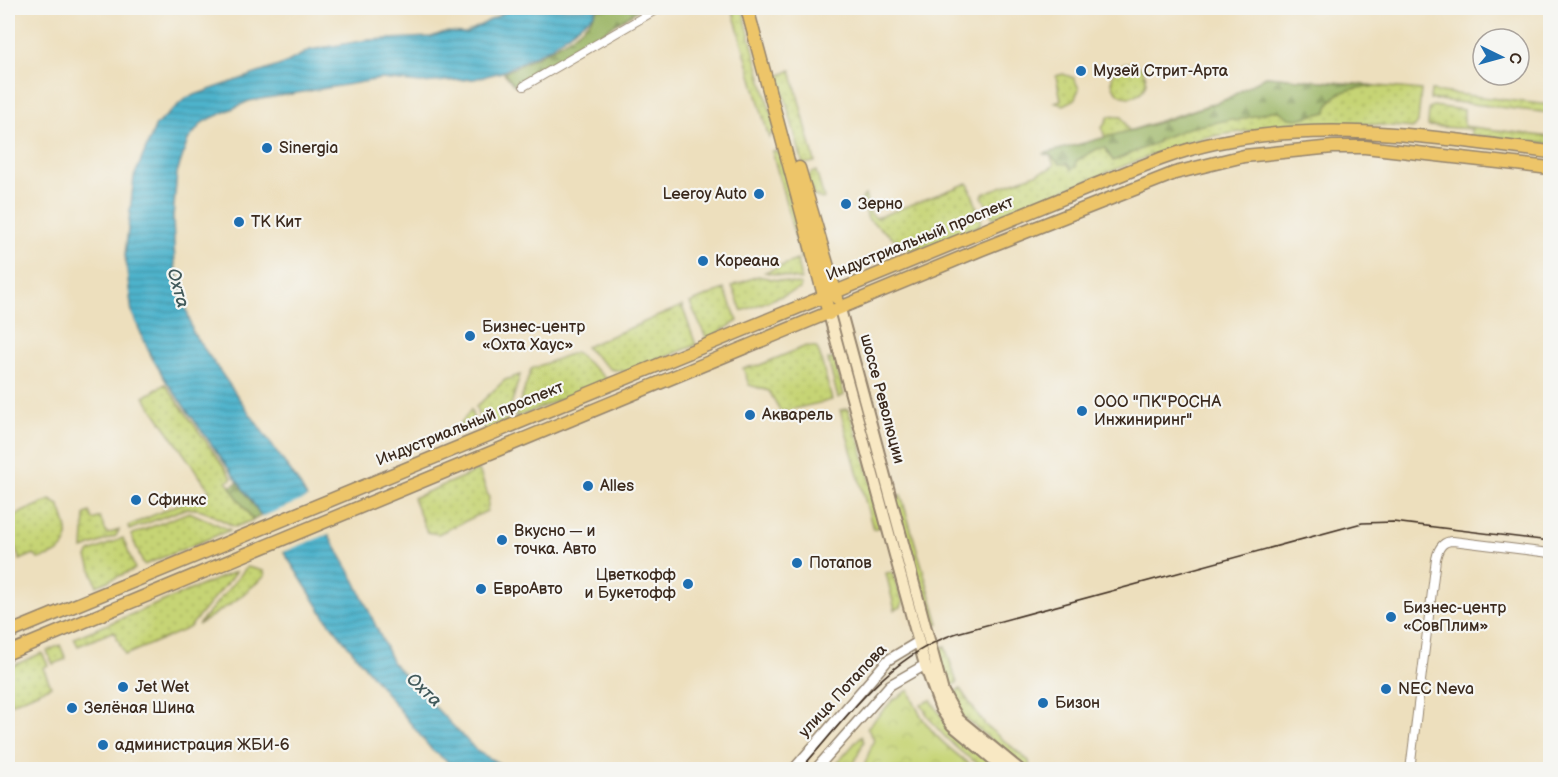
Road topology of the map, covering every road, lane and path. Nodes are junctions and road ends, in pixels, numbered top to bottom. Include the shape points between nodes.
1 (347, 8) edge
2 (353, 8) edge
3 (659, 8) edge
4 (747, 8) edge
5 (755, 8) edge
6 (524, 86) dead end
7 (1551, 152) edge
8 (1551, 168) edge
9 (830, 294) junction
10 (835, 312) junction
11 (332, 499) junction
12 (341, 516) junction
13 (263, 528) junction
14 (272, 544) junction
15 (1551, 553) edge
16 (8, 633) edge
17 (918, 642) junction
18 (930, 650) junction
19 (8, 653) edge
20 (925, 665) junction
21 (793, 770) edge
22 (815, 770) edge
23 (1006, 770) edge
24 (1020, 770) edge
25 (1410, 770) edge

1 - 2 street
3 - 6 street
4 - 9 main road, шоссе Революции
5 - 9 main road, шоссе Революции
7 - 9 main road, Индустриальный проспект via 1341,131 1266,135 1214,143 1140,167
8 - 10 main road, Индустриальный проспект via 1365,147 1309,148 1244,156 1151,181
9 - 10 main road, шоссе Революции
9 - 11 main road, Индустриальный проспект
10 - 12 main road, Индустриальный проспект
10 - 17 main road, шоссе Революции
10 - 18 main road, шоссе Революции
11 - 12 main road
11 - 13 main road, Индустриальный проспект
12 - 14 main road, Индустриальный проспект
13 - 14 main road
13 - 16 main road
14 - 19 main road
15 - 25 street via 1453,541 1439,548
17 - 18 main road
17 - 20 main road, шоссе Революции
17 - 21 street, улица Потапова via 888,660
18 - 20 main road
18 - 24 main road, шоссе Революции via 942,692 958,718
20 - 22 street, улица Потапова via 890,685
20 - 23 main road, шоссе Революции via 941,709 952,725

